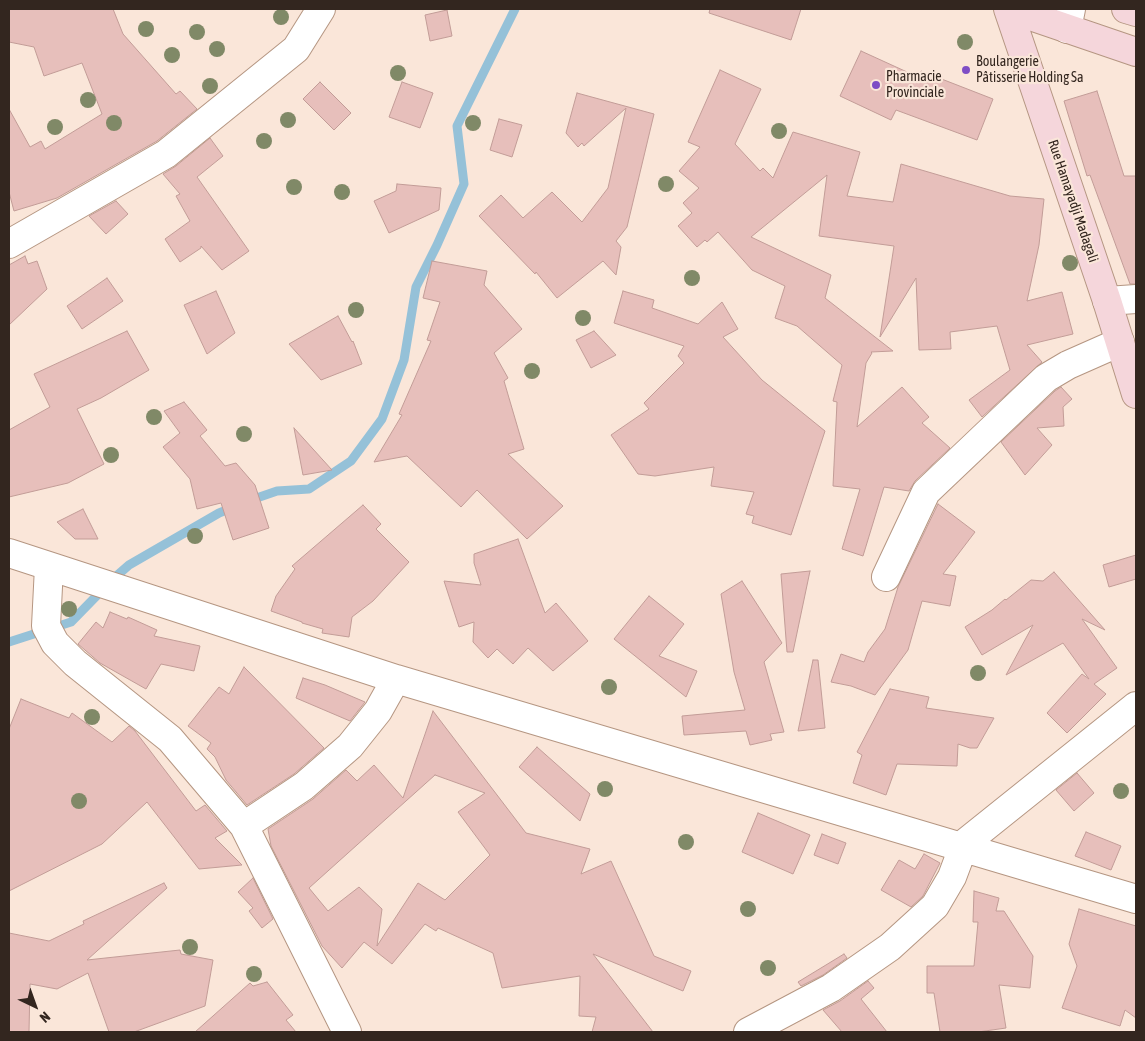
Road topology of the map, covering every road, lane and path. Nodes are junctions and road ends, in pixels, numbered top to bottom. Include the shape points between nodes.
1 (321, 9) edge
2 (1009, 9) edge
3 (1126, 9) edge
4 (1136, 12) edge
5 (1069, 19) edge
6 (1136, 52) edge
7 (9, 244) edge
8 (1136, 299) edge
9 (1107, 301) junction
10 (1120, 342) junction
11 (1136, 394) edge
12 (9, 553) edge
13 (49, 567) junction
14 (886, 577) dead end
15 (396, 679) junction
16 (1136, 706) edge
17 (244, 826) junction
18 (960, 847) junction
19 (1136, 899) edge
20 (347, 1032) edge
21 (748, 1032) edge

1 - 7 street via 296,49 166,154
2 - 5 street
2 - 9 street, Rue Hamayadji Madagali
3 - 4 street
5 - 6 street
8 - 9 street
9 - 10 street, Rue Hamayadji Madagali
10 - 11 street, Rue Hamayadji Madagali
10 - 14 street via 1046,378 926,492
12 - 13 street
13 - 15 street
13 - 17 street via 46,626 55,643 75,663 170,739
15 - 17 street via 378,711 350,746 304,786
15 - 18 street
16 - 18 street
17 - 20 street
18 - 19 street
18 - 21 street via 952,877 935,906 890,947 832,988

